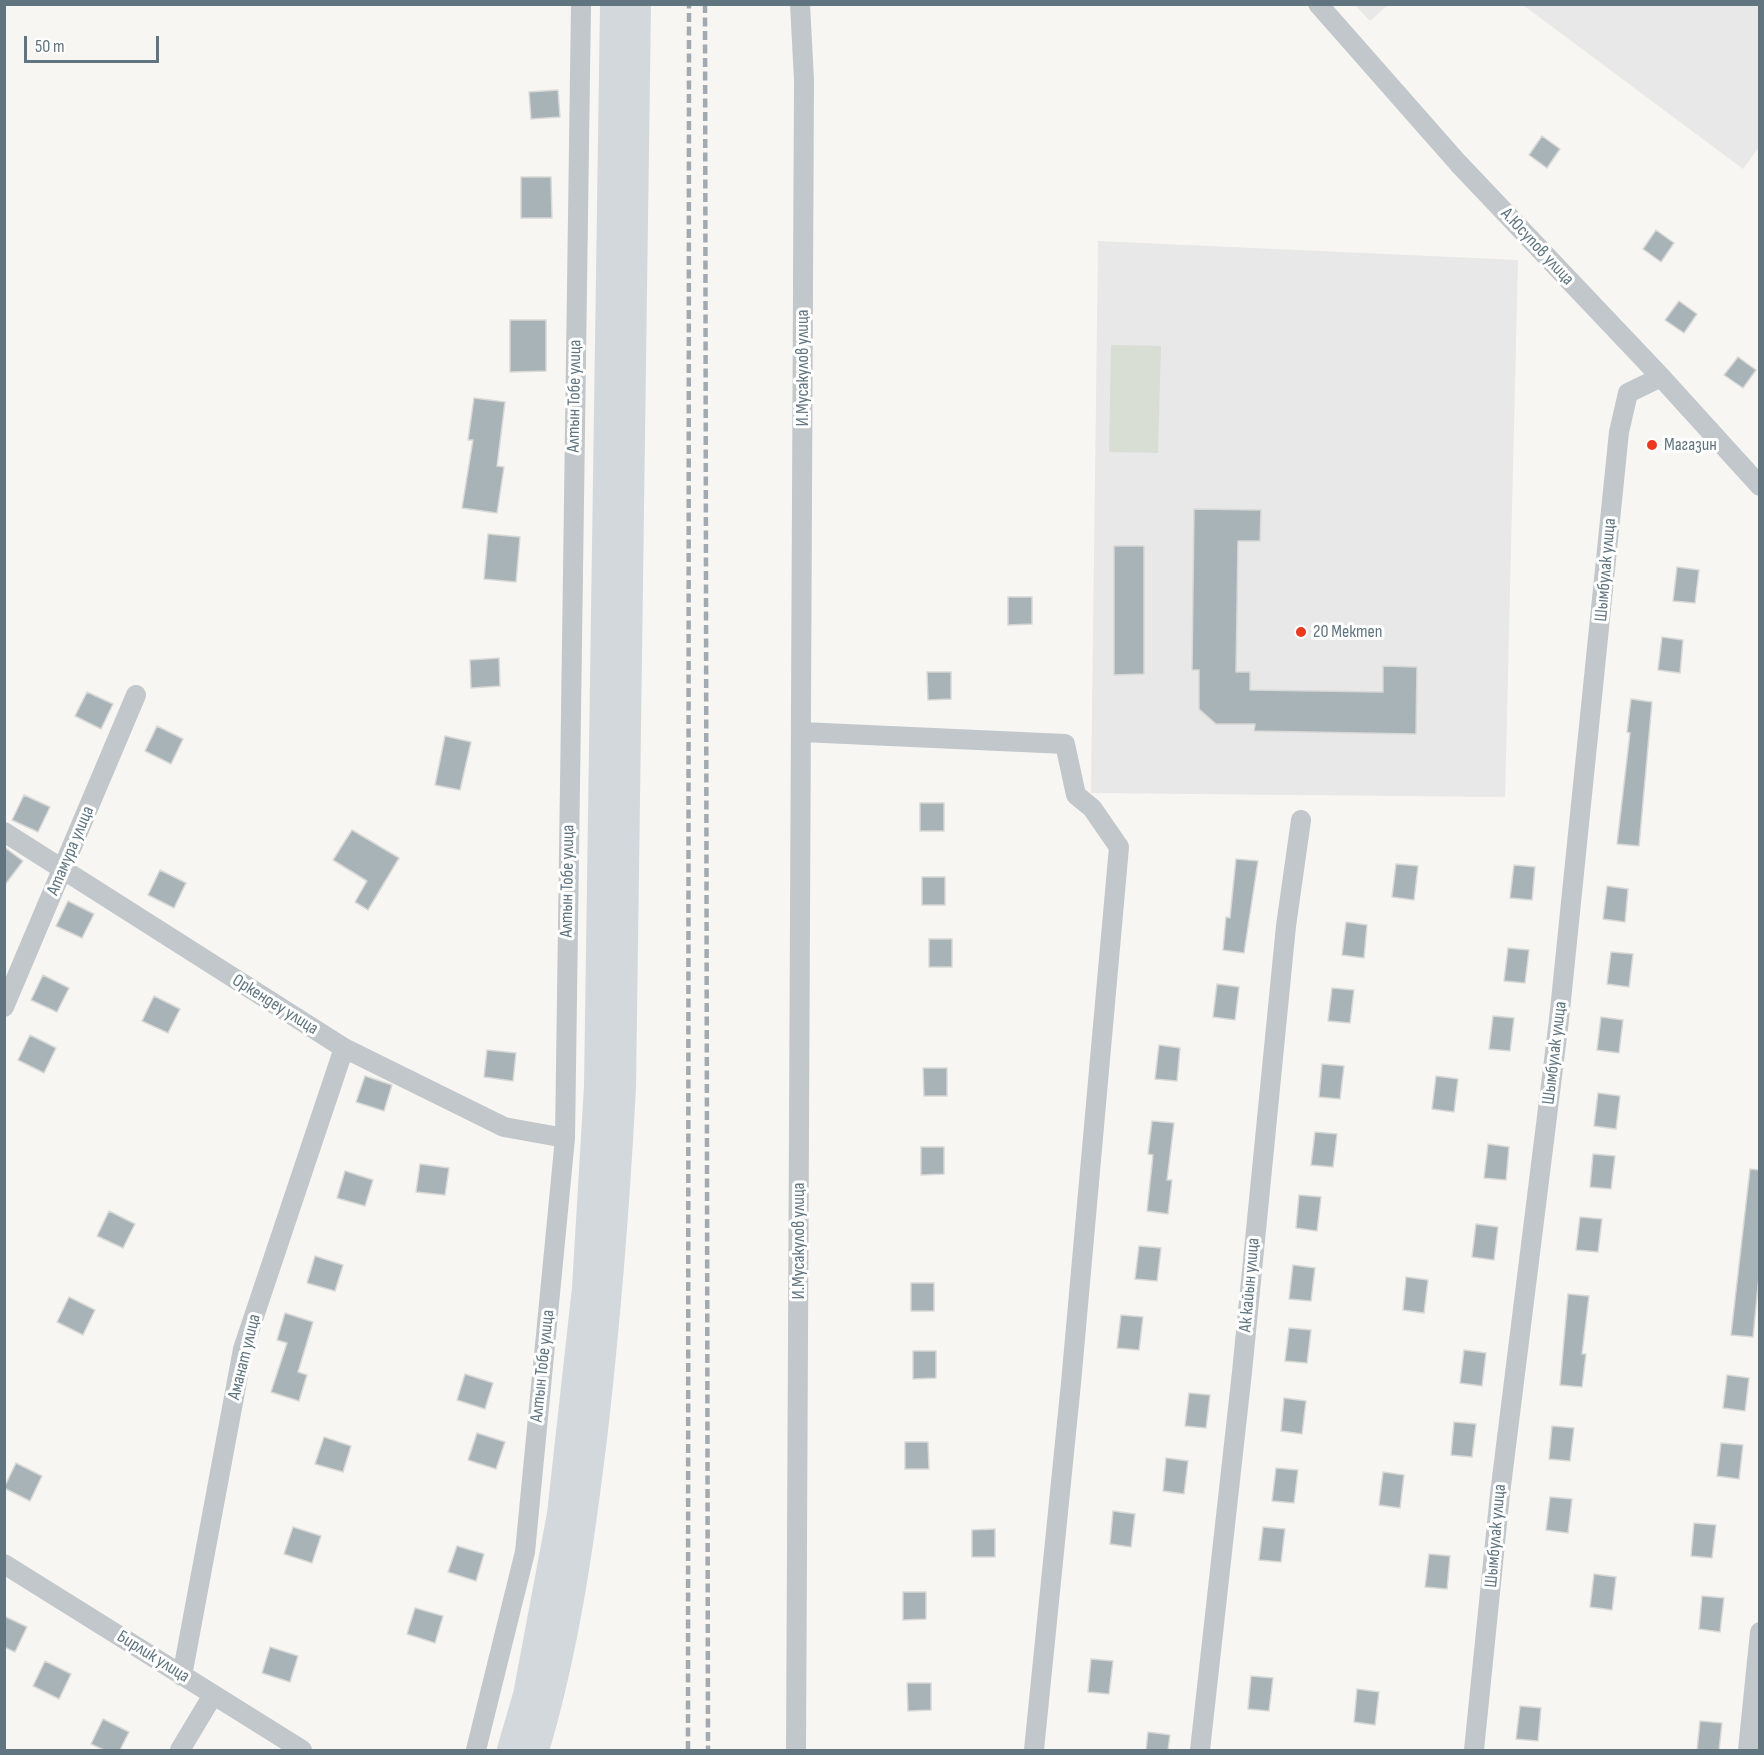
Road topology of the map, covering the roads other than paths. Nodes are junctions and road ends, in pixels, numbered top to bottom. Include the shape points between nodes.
1 (581, 4) edge
2 (614, 4) edge
3 (637, 4) edge
4 (800, 4) edge
5 (1318, 4) edge
6 (1661, 377) junction
7 (1760, 486) edge
8 (136, 695) dead end
9 (802, 732) junction
10 (1301, 820) dead end
11 (4, 832) edge
12 (63, 872) junction
13 (4, 1006) edge
14 (344, 1048) junction
15 (565, 1138) junction
16 (4, 1564) edge
17 (1760, 1632) edge
18 (183, 1676) junction
19 (213, 1695) junction
20 (180, 1750) edge
21 (302, 1750) edge
22 (476, 1750) edge
23 (511, 1750) edge
24 (535, 1750) edge
25 (796, 1750) edge
26 (1034, 1750) edge
27 (1200, 1750) edge
28 (1474, 1750) edge
29 (1748, 1750) edge

1 - 15 street, Алтын Тобе улица
2 - 23 highway via 598,1086 586,1288 561,1514 532,1674
3 - 24 highway via 618,1170 584,1517 557,1668
4 - 9 street, И.Мусакулов улица via 804,80
5 - 6 street, А.Юсупов улица via 1458,163
6 - 7 street, А.Юсупов улица
6 - 28 street, Шымбулак улица via 1628,393 1619,432 1559,1020 1500,1494
8 - 12 street, Атамура улица
9 - 25 street, И.Мусакулов улица
9 - 26 street via 1065,744 1076,795 1092,808 1119,847
10 - 27 street, Ак кайын улица via 1286,926
11 - 12 street, Оркендеу улица
12 - 13 street, Атамура улица
12 - 14 street, Оркендеу улица
14 - 15 street, Оркендеу улица via 504,1127
14 - 18 street, Аманат улица via 243,1349
15 - 22 street, Алтын Тобе улица via 525,1552
16 - 18 street, Бирлик улица
17 - 29 street
18 - 19 street, Бирлик улица
19 - 20 street
19 - 21 street, Бирлик улица

